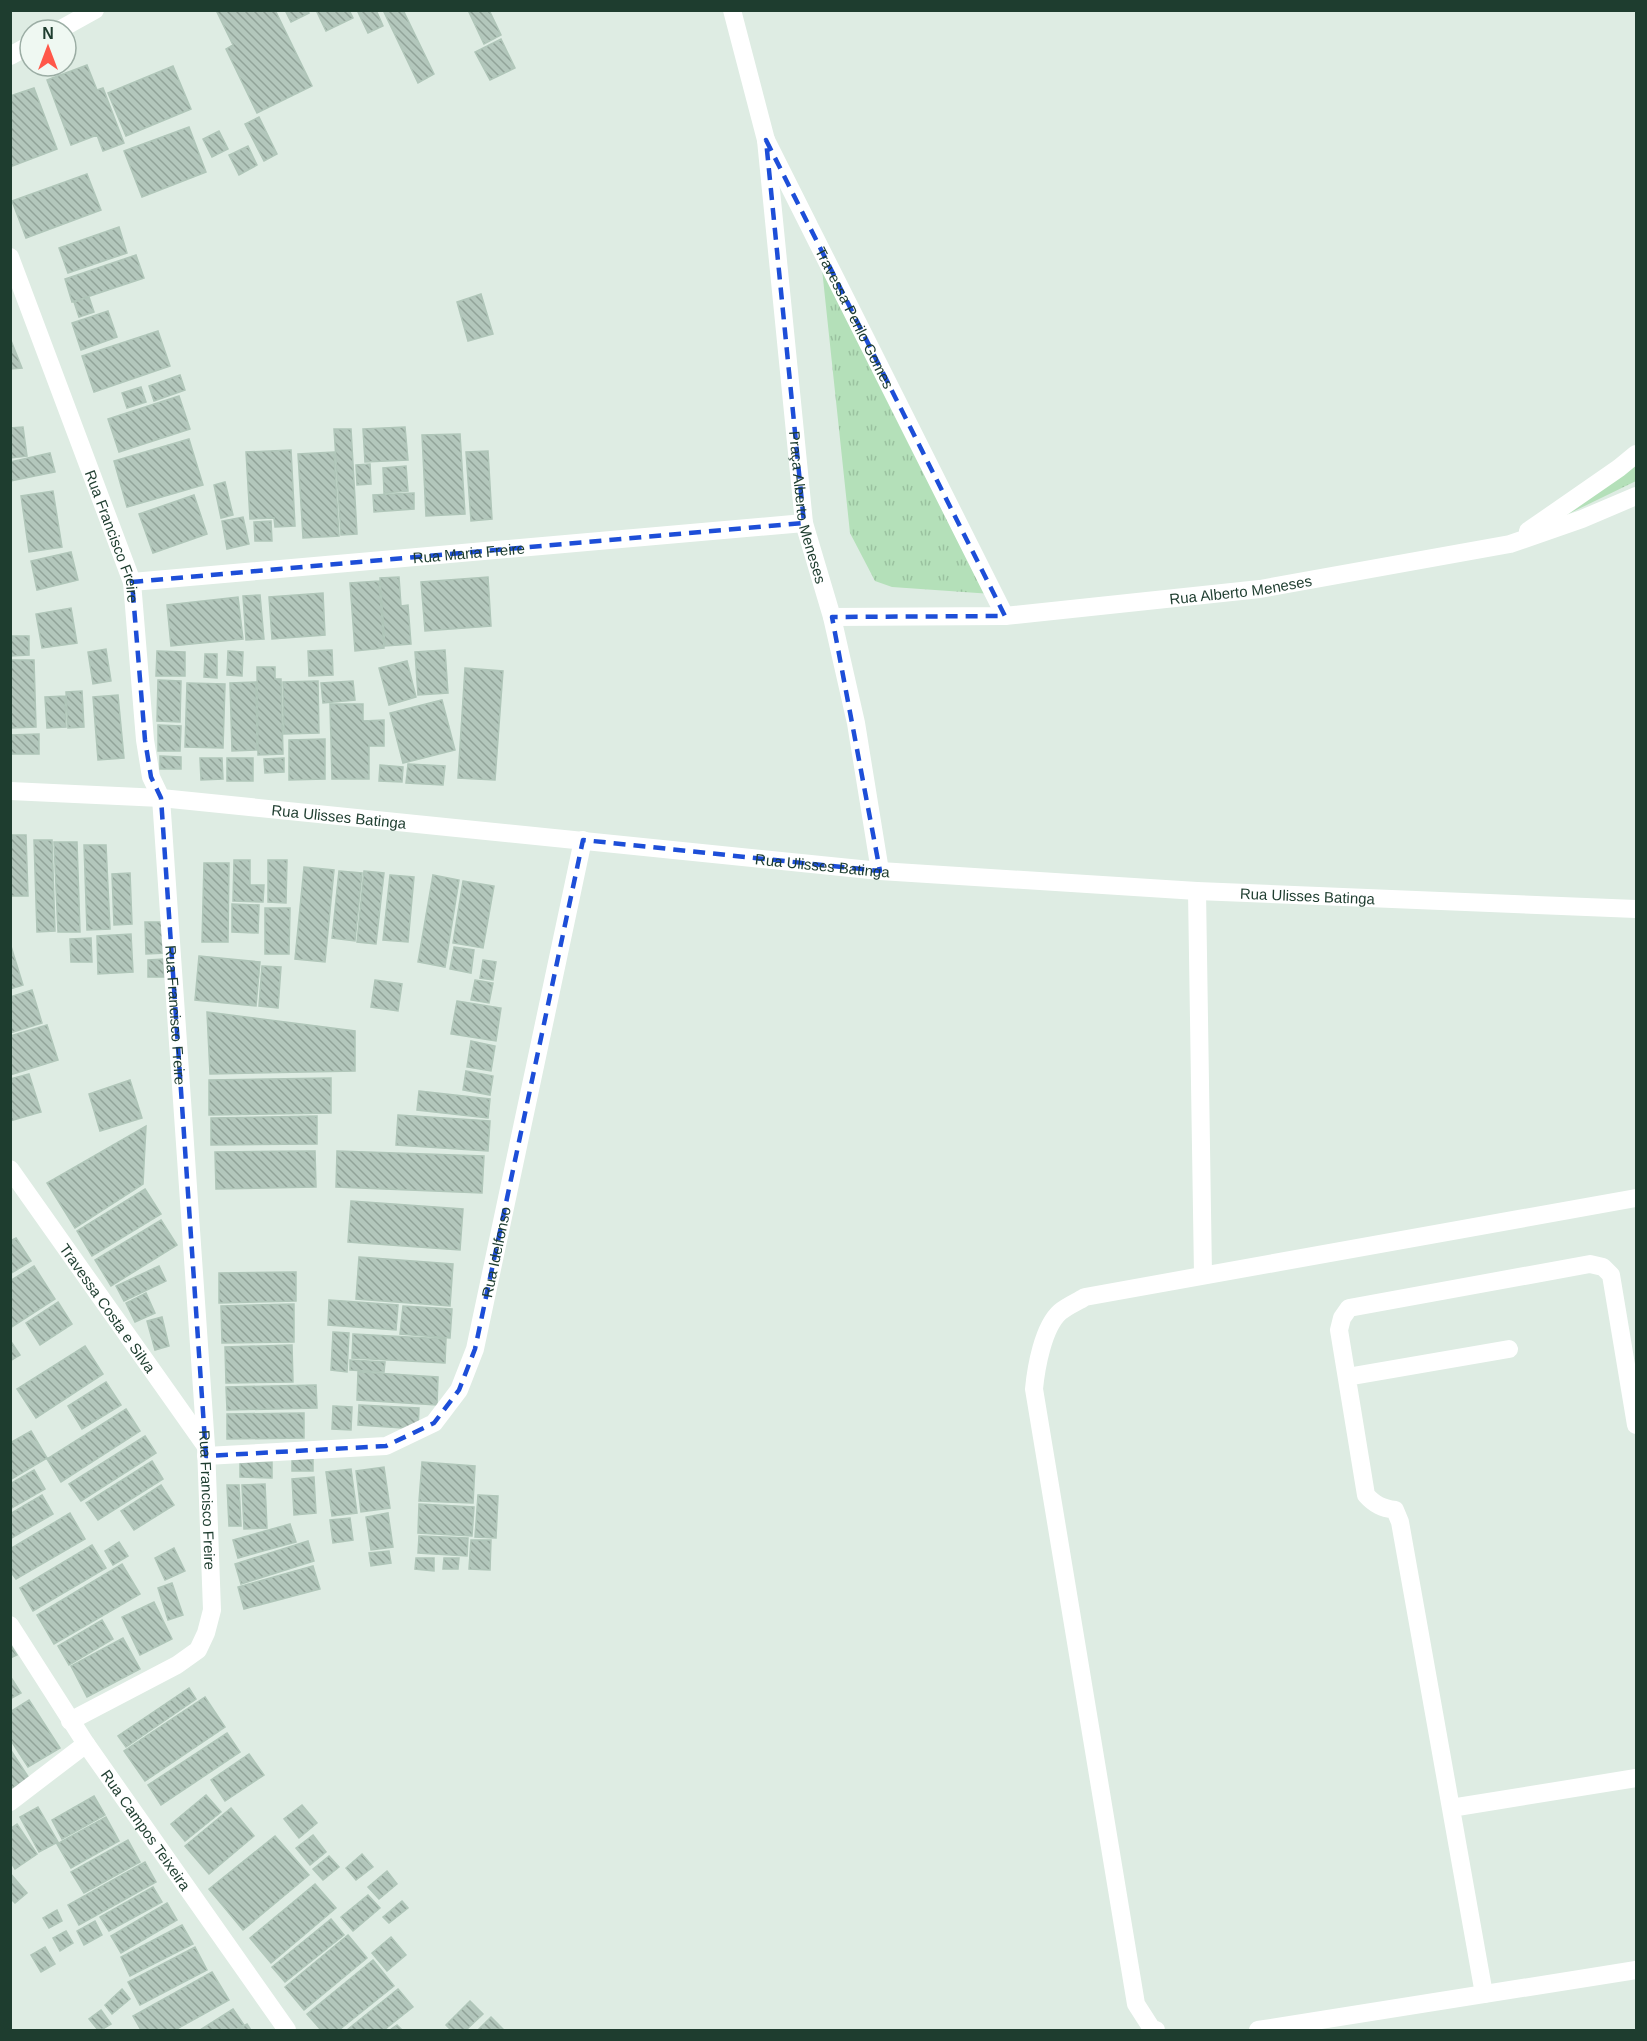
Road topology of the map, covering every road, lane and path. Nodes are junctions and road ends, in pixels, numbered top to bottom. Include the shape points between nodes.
1 (95, 10) edge
2 (732, 10) edge
3 (78, 19) edge
4 (766, 140) junction
5 (10, 257) edge
6 (1636, 453) edge
7 (1636, 496) edge
8 (804, 523) junction
9 (1510, 544) junction
10 (132, 582) junction
11 (1005, 616) junction
12 (832, 617) junction
13 (10, 791) edge
14 (161, 798) junction
15 (583, 840) junction
16 (880, 871) junction
17 (1197, 891) junction
18 (1636, 909) edge
19 (10, 1169) edge
20 (1636, 1198) edge
21 (1203, 1275) junction
22 (1509, 1349) dead end
23 (1347, 1377) junction
24 (1636, 1425) edge
25 (206, 1451) junction
26 (10, 1624) edge
27 (70, 1720) junction
28 (86, 1744) junction
29 (1636, 1778) edge
30 (10, 1802) edge
31 (1451, 1808) junction
32 (1636, 1970) edge
33 (1484, 1994) junction
34 (287, 2031) edge
35 (1156, 2031) edge
36 (1258, 2031) edge

1 - 3 street
2 - 4 street, Travessa Perilo Gomes
4 - 8 street, Praça Alberto Meneses
4 - 11 street, Travessa Perilo Gomes
5 - 10 street, Rua Francisco Freire
6 - 9 street
7 - 9 street, Rua Alberto Meneses
8 - 10 street, Rua Maria Freire
8 - 12 street, Praça Alberto Meneses
9 - 11 street, Rua Alberto Meneses via 1260,589
10 - 14 street, Rua Francisco Freire via 145,740 151,777
11 - 12 street, Rua Alberto Meneses
12 - 16 street, Praça Alberto Meneses via 856,723
13 - 14 street, Rua Ulisses Batinga
14 - 15 street, Rua Ulisses Batinga
14 - 25 street, Rua Francisco Freire
15 - 16 street, Rua Ulisses Batinga
15 - 25 street, Rua Idelfonso via 475,1349 459,1390 434,1423 386,1446
16 - 17 street, Rua Ulisses Batinga
17 - 18 street, Rua Ulisses Batinga
17 - 21 street
19 - 25 street, Travessa Costa e Silva
20 - 21 street
21 - 35 street via 1085,1297 1059,1313 1037,1360 1034,1389 1136,2004
22 - 23 street
23 - 24 street via 1338,1330 1349,1308 1590,1264 1603,1267 1611,1275
23 - 31 street via 1366,1495 1373,1503 1395,1510 1400,1522
25 - 27 street, Rua Francisco Freire via 212,1610 198,1650 177,1665
26 - 27 street, Rua Campos Teixeira
27 - 28 street, Rua Campos Teixeira
28 - 30 street
28 - 34 street, Rua Campos Teixeira
29 - 31 street
31 - 33 street
32 - 33 street
33 - 36 street

